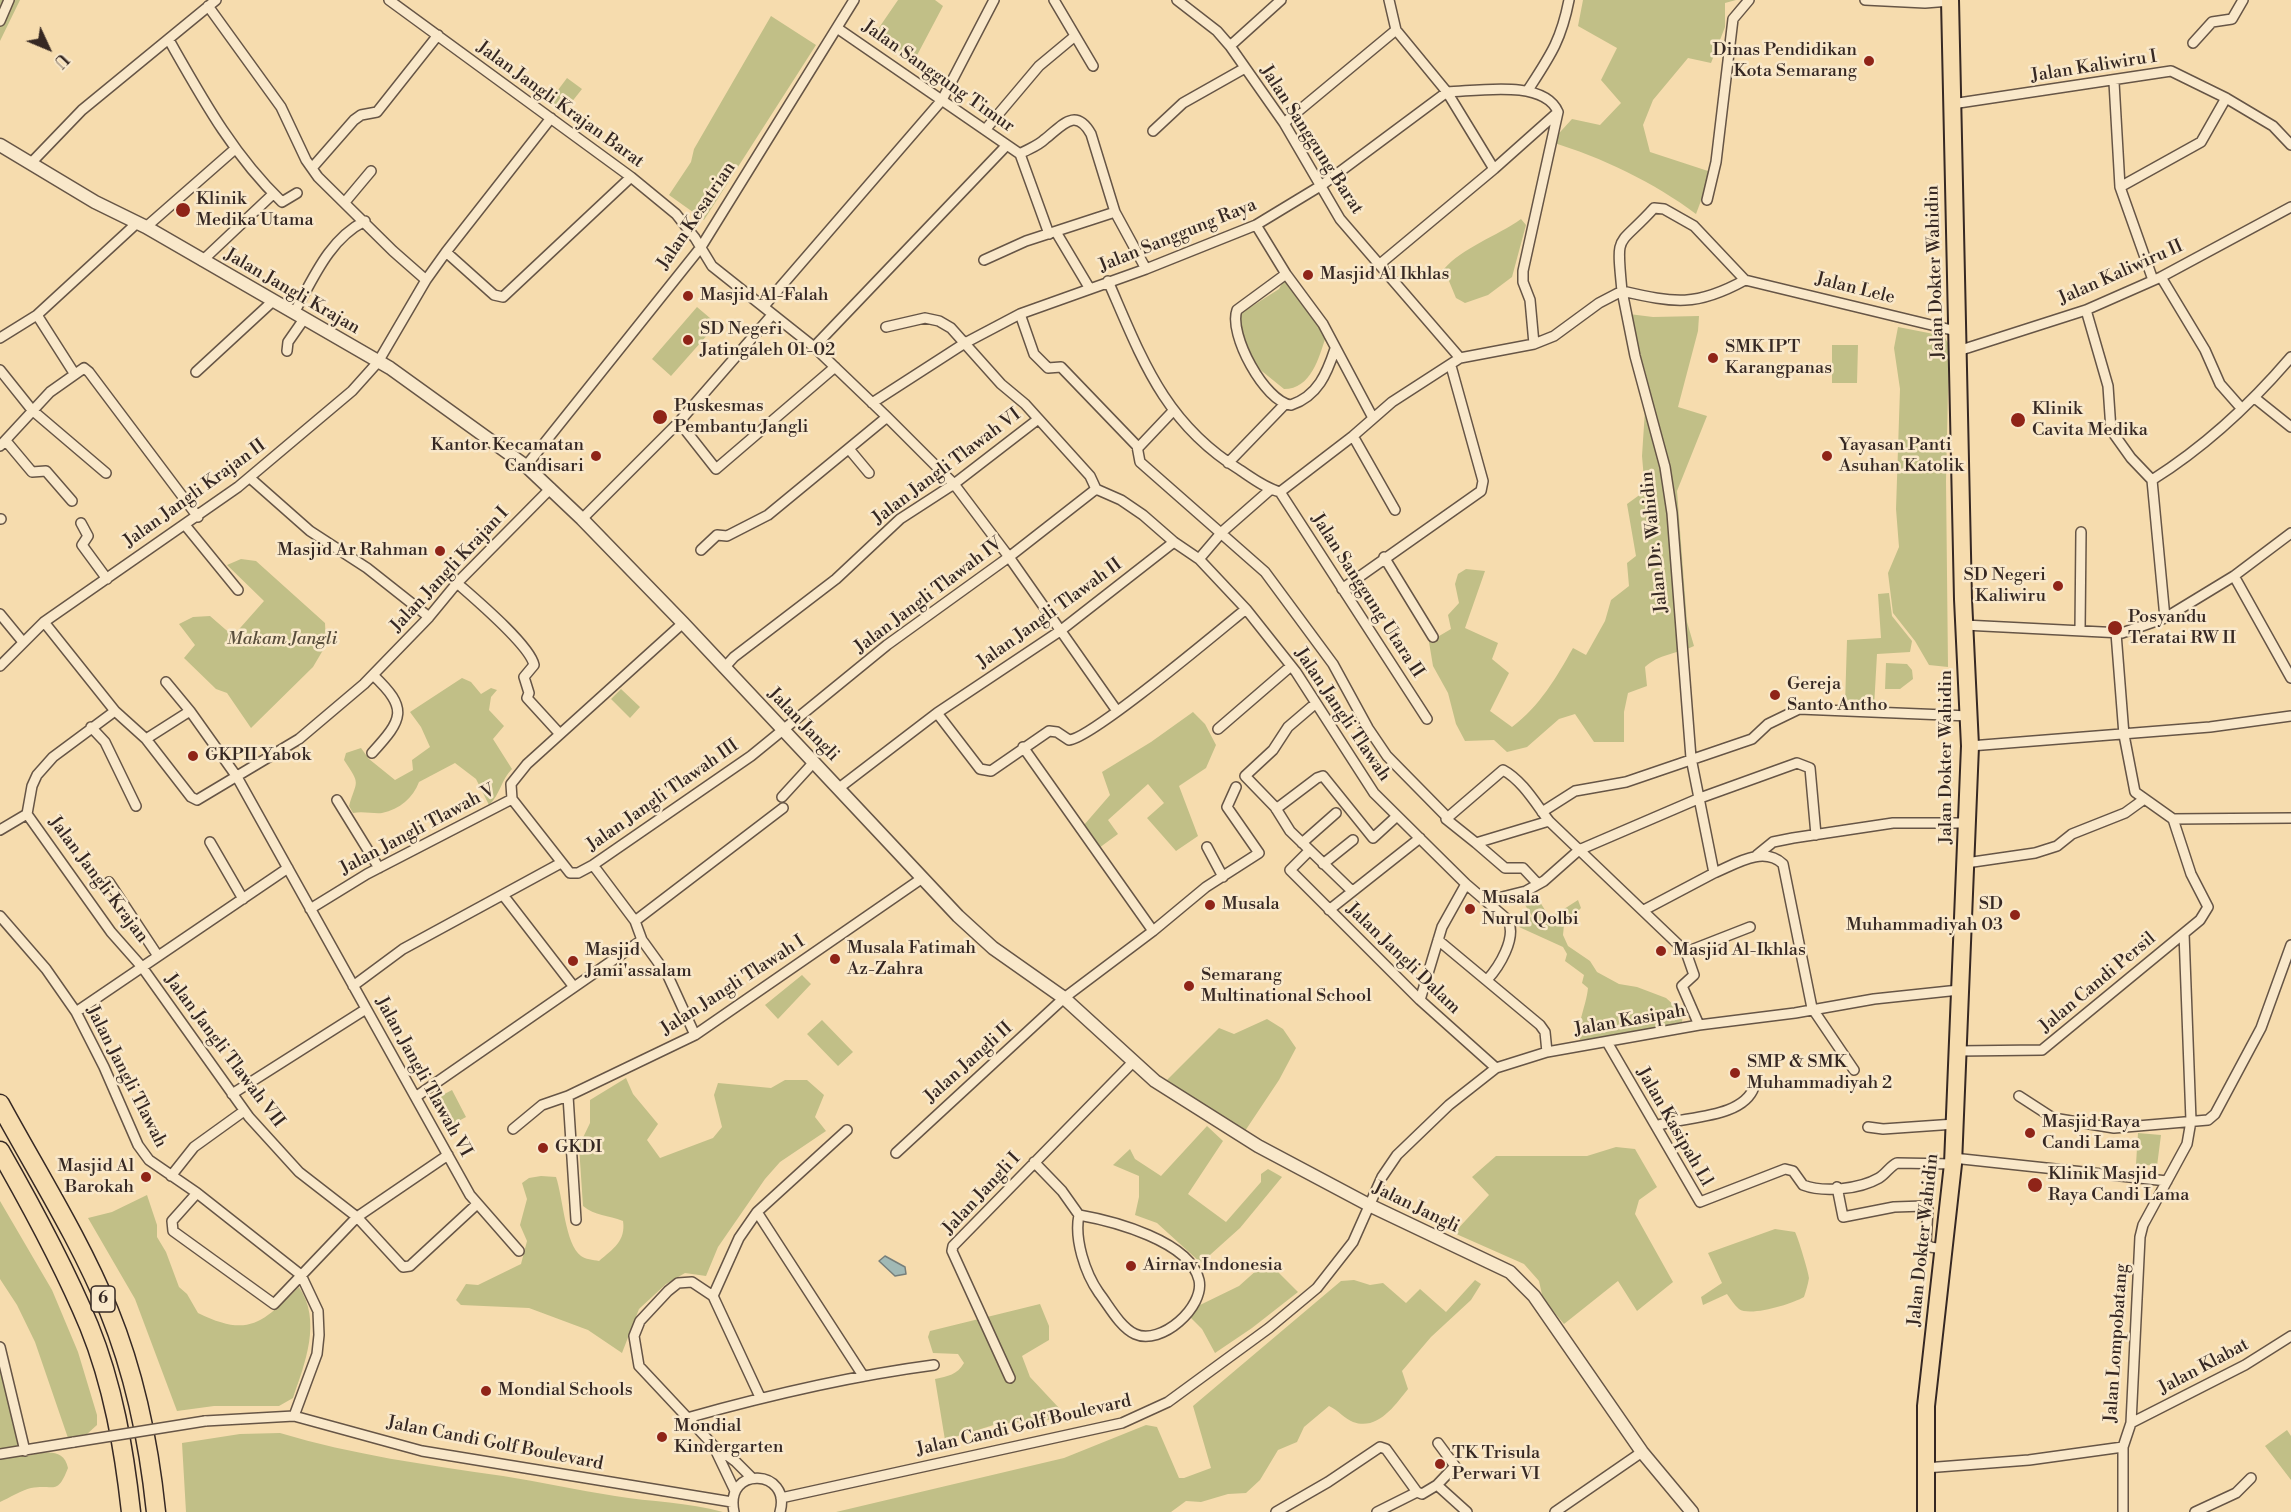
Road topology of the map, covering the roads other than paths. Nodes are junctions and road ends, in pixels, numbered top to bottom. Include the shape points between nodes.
1 (9, 0) edge
2 (388, 0) edge
3 (854, 0) edge
4 (994, 0) edge
5 (1054, 0) edge
6 (1177, 0) edge
7 (1281, 0) edge
8 (1389, 0) edge
9 (1569, 0) edge
10 (1749, 0) edge
11 (1865, 0) edge
12 (1950, 0) edge
13 (2243, 0) edge
14 (212, 3) edge
15 (0, 21) edge
16 (837, 28) junction
17 (1396, 30) junction
18 (438, 36) junction
19 (1075, 36) junction
20 (169, 40) junction
21 (2193, 43) dead end
22 (1230, 46) junction
23 (1093, 66) dead end
24 (1245, 68) junction
25 (2114, 82) junction
26 (1528, 90) junction
27 (1447, 92) junction
28 (2226, 98) junction
29 (942, 100) junction
30 (1952, 105) junction
31 (1558, 112) junction
32 (551, 118) junction
33 (1284, 123) junction
34 (985, 130) junction
35 (1153, 131) dead end
36 (0, 145) edge
37 (1007, 145) junction
38 (2291, 145) edge
39 (235, 149) junction
40 (1020, 154) junction
41 (31, 163) junction
42 (312, 168) junction
43 (1494, 169) junction
44 (371, 171) dead end
45 (631, 177) junction
46 (1322, 186) junction
47 (2120, 187) junction
48 (297, 193) dead end
49 (273, 194) junction
50 (1707, 200) dead end
51 (345, 202) junction
52 (2291, 207) edge
53 (1115, 212) junction
54 (365, 221) junction
55 (141, 225) junction
56 (1256, 225) junction
57 (1053, 233) junction
58 (701, 247) junction
59 (446, 252) junction
60 (984, 260) dead end
61 (201, 261) junction
62 (1380, 264) junction
63 (1146, 269) junction
64 (1286, 274) junction
65 (426, 279) junction
66 (2157, 279) junction
67 (1745, 280) junction
68 (1108, 281) junction
69 (1090, 288) junction
70 (1622, 291) junction
71 (273, 301) junction
72 (764, 306) junction
73 (2086, 310) junction
74 (1020, 314) junction
75 (37, 315) junction
76 (772, 315) junction
77 (299, 316) junction
78 (886, 327) dead end
79 (1956, 331) junction
80 (0, 338) edge
81 (965, 343) junction
82 (1534, 344) junction
83 (814, 347) junction
84 (1335, 349) junction
85 (287, 351) dead end
86 (1958, 351) junction
87 (2291, 357) edge
88 (1460, 358) junction
89 (378, 362) junction
90 (1451, 366) junction
91 (836, 368) junction
92 (0, 370) edge
93 (196, 372) dead end
94 (74, 374) junction
95 (2256, 399) junction
96 (872, 403) junction
97 (1285, 404) junction
98 (2242, 409) junction
99 (32, 410) junction
100 (1173, 411) junction
101 (887, 417) junction
102 (1373, 417) junction
103 (1037, 420) junction
104 (679, 422) junction
105 (2291, 427) edge
106 (1353, 436) junction
107 (3, 443) edge
108 (1138, 448) junction
109 (849, 449) junction
110 (1228, 463) junction
111 (526, 466) junction
112 (869, 472) dead end
113 (106, 473) dead end
114 (250, 478) junction
115 (2152, 480) junction
116 (954, 484) junction
117 (551, 488) junction
118 (1096, 489) junction
119 (1275, 491) junction
120 (72, 501) dead end
121 (1395, 510) dead end
122 (198, 517) junction
123 (582, 519) junction
124 (81, 523) dead end
125 (185, 525) junction
126 (1222, 532) junction
127 (2081, 532) dead end
128 (2291, 533) edge
129 (1174, 542) junction
130 (701, 550) dead end
131 (1009, 557) junction
132 (1384, 557) junction
133 (1199, 559) junction
134 (2234, 576) junction
135 (107, 579) junction
136 (457, 583) junction
137 (1342, 589) junction
138 (238, 590) dead end
139 (1246, 609) junction
140 (0, 614) edge
141 (429, 617) junction
142 (2164, 618) junction
143 (44, 622) junction
144 (683, 623) junction
145 (1964, 625) junction
146 (1060, 631) junction
147 (2080, 631) junction
148 (2116, 633) junction
149 (1433, 638) dead end
150 (23, 642) junction
151 (0, 666) edge
152 (1291, 666) junction
153 (724, 668) junction
154 (373, 675) junction
155 (2291, 678) edge
156 (166, 682) dead end
157 (1316, 703) junction
158 (115, 711) junction
159 (190, 711) junction
160 (1117, 711) junction
161 (936, 713) junction
162 (2291, 716) edge
163 (1969, 717) junction
164 (1427, 719) dead end
165 (91, 728) junction
166 (1218, 729) dead end
167 (783, 731) junction
168 (559, 734) junction
169 (2124, 735) junction
170 (146, 739) junction
171 (1970, 746) junction
172 (1023, 747) junction
173 (372, 753) dead end
174 (1691, 758) junction
175 (814, 762) junction
176 (237, 777) junction
177 (839, 788) junction
178 (1236, 788) dead end
179 (782, 797) dead end
180 (1701, 798) junction
181 (512, 799) junction
182 (337, 800) dead end
183 (2143, 800) junction
184 (136, 806) dead end
185 (783, 808) dead end
186 (1276, 809) junction
187 (1542, 812) junction
188 (1336, 813) dead end
189 (27, 814) junction
190 (1397, 816) junction
191 (1446, 816) junction
192 (2291, 818) edge
193 (2173, 819) junction
194 (1549, 821) junction
195 (1967, 823) junction
196 (0, 830) edge
197 (1816, 835) junction
198 (1420, 838) junction
199 (1353, 840) dead end
200 (210, 842) dead end
201 (1302, 843) junction
202 (1476, 843) junction
203 (1207, 847) dead end
204 (1579, 850) junction
205 (1309, 851) junction
206 (1757, 855) junction
207 (1966, 862) junction
208 (561, 863) junction
209 (1323, 864) junction
210 (594, 865) junction
211 (288, 868) junction
212 (379, 868) junction
213 (1714, 873) junction
214 (1223, 877) junction
215 (921, 879) junction
216 (109, 882) dead end
217 (1466, 884) junction
218 (1539, 884) junction
219 (1352, 891) junction
220 (503, 895) junction
221 (243, 899) junction
222 (1491, 905) junction
223 (310, 909) junction
224 (1329, 910) junction
225 (1644, 910) junction
226 (0, 916) edge
227 (635, 921) junction
228 (1750, 927) dead end
229 (1153, 931) junction
230 (2184, 933) junction
231 (642, 940) junction
232 (1438, 940) junction
233 (2291, 945) edge
234 (1686, 952) junction
235 (158, 956) junction
236 (142, 967) junction
237 (1488, 980) junction
238 (353, 986) junction
239 (574, 987) junction
240 (1959, 990) junction
241 (1064, 998) junction
242 (1420, 1000) junction
243 (1812, 1008) junction
244 (366, 1009) junction
245 (76, 1012) junction
246 (1699, 1025) junction
247 (694, 1035) junction
248 (1607, 1042) junction
249 (1547, 1052) junction
250 (1958, 1052) junction
251 (1134, 1061) junction
252 (1496, 1068) junction
253 (1854, 1070) dead end
254 (1754, 1087) dead end
255 (232, 1094) junction
256 (417, 1096) junction
257 (568, 1096) junction
258 (2019, 1096) dead end
259 (0, 1104) edge
260 (244, 1111) junction
261 (2191, 1121) junction
262 (1955, 1124) junction
263 (1656, 1126) junction
264 (1868, 1127) dead end
265 (513, 1130) dead end
266 (848, 1130) dead end
267 (896, 1153) dead end
268 (0, 1154) edge
269 (448, 1155) junction
270 (1034, 1161) junction
271 (1953, 1161) junction
272 (171, 1176) junction
273 (2167, 1181) junction
274 (1837, 1187) junction
275 (197, 1192) junction
276 (476, 1205) junction
277 (1369, 1205) junction
278 (757, 1212) junction
279 (1079, 1215) junction
280 (357, 1218) junction
281 (576, 1220) dead end
282 (1943, 1248) junction
283 (519, 1251) dead end
284 (301, 1275) junction
285 (713, 1296) junction
286 (2291, 1336) edge
287 (0, 1347) edge
288 (934, 1365) dead end
289 (862, 1374) junction
290 (1010, 1378) dead end
291 (760, 1397) junction
292 (294, 1416) junction
293 (687, 1418) junction
294 (2131, 1423) junction
295 (1438, 1443) dead end
296 (712, 1445) junction
297 (2123, 1447) junction
298 (25, 1451) junction
299 (1642, 1452) junction
300 (2, 1455) edge
301 (1925, 1468) junction
302 (752, 1478) junction
303 (2251, 1478) dead end
304 (1437, 1485) junction
305 (735, 1491) junction
306 (1417, 1492) junction
307 (781, 1497) junction
308 (733, 1507) edge
309 (131, 1512) edge
310 (156, 1512) edge
311 (780, 1512) edge
312 (1276, 1512) edge
313 (1377, 1512) edge
314 (1467, 1512) edge
315 (1555, 1512) edge
316 (1692, 1512) edge
317 (1926, 1512) edge
318 (2123, 1512) edge
319 (2195, 1512) edge

1 - 15 street
2 - 18 street, Jalan Jangli Krajan Barat
3 - 16 street, Jalan Kesatrian
4 - 29 street
5 - 19 street
6 - 22 street, Jalan Sanggung Barat
7 - 22 street
8 - 17 street
9 - 26 street via 1554,51
10 - 50 street via 1733,19 1716,162
11 - 12 street, Jalan Dokter Wahidin
12 - 30 highway, Jalan Dokter Wahidin
13 - 21 street via 2232,19 2212,22
14 - 20 street
14 - 42 street via 281,107
16 - 29 street, Jalan Sanggung Timur
16 - 58 street, Jalan Kesatrian
17 - 27 street
17 - 33 street
18 - 32 street, Jalan Jangli Krajan Barat
18 - 42 street via 377,112 354,120
19 - 23 street
19 - 34 street via 1039,66
20 - 39 street via 210,114
20 - 41 street via 82,110
22 - 24 street, Jalan Sanggung Barat
24 - 33 street, Jalan Sanggung Barat
24 - 35 street via 1183,103
25 - 28 street, Jalan Kaliwiru I via 2171,71
25 - 30 street, Jalan Kaliwiru I
25 - 47 street
26 - 27 street
26 - 31 street via 1545,96
27 - 43 street
27 - 46 street, Jalan Sanggung Raya
28 - 38 street, Jalan Kaliwiru I via 2278,129
28 - 47 street via 2201,142
29 - 34 street, Jalan Sanggung Timur
29 - 72 street
30 - 79 highway, Jalan Dokter Wahidin
31 - 43 street
31 - 82 street via 1522,271 1530,300
32 - 45 street, Jalan Jangli Krajan Barat
32 - 59 street, Jalan Jangli Krajan II
33 - 46 street, Jalan Sanggung Barat
34 - 37 street, Jalan Sanggung Timur
36 - 41 street, Jalan Jangli Krajan
37 - 40 street, Jalan Sanggung Timur
37 - 83 street
39 - 49 street
39 - 55 street
40 - 53 street via 1043,142 1064,122 1081,122 1091,134
40 - 57 street
41 - 55 street, Jalan Jangli Krajan
42 - 51 street
43 - 62 street
44 - 51 street
45 - 58 street, Jalan Jangli Krajan Barat via 676,214
45 - 59 street via 500,298
46 - 56 street, Jalan Sanggung Raya
46 - 62 street, Jalan Sanggung Barat via 1340,219
47 - 66 street
48 - 49 street via 285,202
49 - 61 street
51 - 54 street
52 - 66 street, Jalan Kaliwiru II
53 - 57 street
53 - 63 street
54 - 65 street
54 - 77 street via 332,247
55 - 61 street, Jalan Jangli Krajan
55 - 75 street
56 - 63 street, Jalan Sanggung Raya
56 - 64 street
57 - 60 street
57 - 69 street
58 - 72 street via 712,266
58 - 111 street, Jalan Kesatrian
59 - 65 street, Jalan Jangli Krajan II
61 - 71 street, Jalan Jangli Krajan
62 - 88 street, Jalan Sanggung Barat
63 - 68 street, Jalan Sanggung Raya
64 - 84 street via 1323,324
64 - 97 street via 1241,305 1236,314 1239,338 1248,360 1268,389
65 - 89 street, Jalan Jangli Krajan II
66 - 73 street, Jalan Kaliwiru II
66 - 98 street via 2205,350 2220,384
67 - 70 street via 1696,301
67 - 70 street via 1694,226 1664,209 1654,208 1619,243
67 - 79 street, Jalan Lele
68 - 69 street, Jalan Sanggung Raya
68 - 100 street via 1141,356
69 - 74 street, Jalan Sanggung Raya
70 - 82 street via 1554,336
70 - 174 street, Jalan Dr. Wahidin via 1665,467
71 - 77 street, Jalan Jangli Krajan
71 - 93 street
72 - 76 street
73 - 86 street, Jalan Kaliwiru II
73 - 115 street via 2108,386 2111,430
74 - 81 street, Jalan Sanggung Raya
74 - 108 street via 1038,359 1048,368 1061,367
75 - 80 street
75 - 94 street
76 - 83 street
76 - 104 street
77 - 85 street
77 - 89 street, Jalan Jangli Krajan
78 - 81 street via 925,318 951,328
79 - 86 highway, Jalan Dokter Wahidin
81 - 96 street, Jalan Sanggung Raya
81 - 103 street
82 - 88 street
83 - 91 street
84 - 97 street via 1320,385 1298,403
84 - 102 street
86 - 145 highway, Jalan Dokter Wahidin
87 - 95 street
88 - 90 street
89 - 111 street, Jalan Jangli Krajan
89 - 114 street, Jalan Jangli Krajan II via 352,392
90 - 102 street
90 - 132 street via 1483,487
91 - 96 street
91 - 104 street via 716,469
92 - 99 street
94 - 99 street
94 - 122 street via 84,368 89,372
95 - 98 street
95 - 105 street
96 - 101 street
97 - 110 street
98 - 115 street via 2183,461
99 - 107 street
99 - 113 street
100 - 108 street
100 - 110 street via 1186,429
101 - 109 street
101 - 116 street
102 - 106 street
103 - 116 street, Jalan Jangli Tlawah VI
103 - 118 street, Jalan Jangli Tlawah VI via 1090,476
104 - 123 street
106 - 119 street
106 - 121 street
107 - 120 street via 32,472 46,471
108 - 126 street via 1140,462
109 - 112 street
109 - 130 street via 778,508 727,536 717,535
110 - 119 street
111 - 117 street, Jalan Jangli
114 - 122 street, Jalan Jangli Krajan II
114 - 141 street via 310,531 368,568
115 - 142 street
116 - 131 street
116 - 153 street, Jalan Jangli Tlawah VI via 900,519 836,579
117 - 123 street, Jalan Jangli
117 - 136 street, Jalan Jangli Krajan I
118 - 129 street via 1135,510
118 - 131 street, Jalan Jangli Tlawah IV
119 - 126 street
119 - 137 street, Jalan Sanggung Utara II
122 - 125 street, Jalan Jangli Krajan II
123 - 144 street, Jalan Jangli
124 - 135 street via 88,536 82,545
125 - 135 street, Jalan Jangli Krajan II
125 - 138 street
126 - 133 street
126 - 191 street via 1265,572 1333,664 1387,756
127 - 147 street
128 - 134 street
129 - 133 street
129 - 146 street, Jalan Jangli Tlawah II
131 - 146 street
131 - 167 street, Jalan Jangli Tlawah IV via 887,645
132 - 137 street
132 - 149 street
133 - 139 street, Jalan Jangli Tlawah
134 - 142 street
134 - 155 street
135 - 143 street, Jalan Jangli Krajan II
136 - 141 street, Jalan Jangli Krajan I
136 - 168 street via 532,658 534,664 524,677 527,698
137 - 164 street, Jalan Sanggung Utara II
139 - 152 street, Jalan Jangli Tlawah
139 - 160 street
140 - 150 street
141 - 154 street, Jalan Jangli Krajan I
142 - 148 street
143 - 150 street, Jalan Jangli Krajan II
143 - 158 street
144 - 153 street, Jalan Jangli
144 - 168 street, Jalan Jangli Tlawah V
145 - 147 street
145 - 163 highway, Jalan Dokter Wahidin
146 - 160 street
146 - 161 street, Jalan Jangli Tlawah II
147 - 148 street
148 - 169 street
150 - 151 street, Jalan Jangli Krajan II
152 - 157 street, Jalan Jangli Tlawah
152 - 166 street
153 - 167 street, Jalan Jangli
154 - 173 street via 399,712 397,721
154 - 176 street, Jalan Jangli Krajan I via 299,739
156 - 159 street
157 - 186 street via 1288,727 1273,750 1245,776
157 - 190 street, Jalan Jangli Tlawah via 1365,783
158 - 165 street, Jalan Jangli Krajan
158 - 170 street
159 - 170 street
159 - 176 street
160 - 172 street via 1074,739 1051,730
161 - 172 street via 983,772 991,771
161 - 177 street, Jalan Jangli Tlawah II
162 - 169 street
163 - 171 highway, Jalan Dokter Wahidin
163 - 174 street via 1799,709 1768,724 1752,739
165 - 184 street via 105,742
165 - 189 street, Jalan Jangli Krajan via 53,757 38,775
167 - 175 street, Jalan Jangli
167 - 210 street, Jalan Jangli Tlawah III
168 - 181 street, Jalan Jangli Tlawah V via 516,777 510,788
169 - 171 street
169 - 183 street via 2132,784
170 - 176 street, Jalan Jangli Krajan I via 194,800
171 - 195 highway, Jalan Dokter Wahidin
172 - 229 street
174 - 180 street, Jalan Dr. Wahidin
174 - 187 street via 1626,782 1575,791
175 - 177 street, Jalan Jangli
175 - 179 street
176 - 211 street
177 - 215 street, Jalan Jangli
178 - 214 street via 1227,807 1259,853
180 - 197 street via 1800,762 1810,768
180 - 204 street
180 - 213 street, Jalan Dr. Wahidin
181 - 208 street
181 - 212 street, Jalan Jangli Tlawah V
182 - 212 street
183 - 193 street
183 - 207 street via 2125,813 2072,834 2057,846 2036,853
185 - 227 street
186 - 190 street via 1323,776 1373,838
186 - 201 street
187 - 191 street via 1510,775 1500,770
187 - 194 street
188 - 201 street
189 - 196 street, Jalan Jangli Krajan
189 - 236 street, Jalan Jangli Krajan via 99,916
190 - 198 street, Jalan Jangli Tlawah
191 - 202 street via 1450,824
192 - 193 street
193 - 230 street, Jalan Candi Persil via 2208,907
194 - 202 street
194 - 204 street
195 - 197 street via 1893,824
195 - 207 highway, Jalan Dokter Wahidin
197 - 206 street via 1773,842
198 - 217 street, Jalan Jangli Tlawah
198 - 219 street
199 - 209 street
200 - 221 street
201 - 205 street
202 - 218 street via 1505,868 1523,868
203 - 214 street
204 - 218 street
204 - 225 street
205 - 209 street
205 - 224 street, Jalan Jangli Dalam via 1290,870
206 - 213 street
206 - 243 street via 1783,864
207 - 240 highway, Jalan Dokter Wahidin
208 - 210 street, Jalan Jangli Tlawah III via 574,874
208 - 220 street
209 - 219 street
210 - 227 street
211 - 221 street
211 - 223 street
212 - 223 street, Jalan Jangli Tlawah V
213 - 225 street
214 - 229 street
215 - 241 street, Jalan Jangli via 993,948
215 - 247 street, Jalan Jangli Tlawah I
216 - 235 street
217 - 222 street, Jalan Jangli Tlawah
217 - 232 street
218 - 222 street
219 - 224 street
220 - 238 street via 403,949
220 - 239 street
221 - 235 street
222 - 237 street, Jalan Jangli Tlawah via 1508,920 1510,927 1505,956
223 - 238 street, Jalan Jangli Tlawah VI
224 - 242 street, Jalan Jangli Dalam
225 - 234 street
226 - 245 street, Jalan Jangli Tlawah via 46,969
227 - 231 street
228 - 234 street
229 - 241 street
230 - 250 street, Jalan Candi Persil via 2042,1050
230 - 261 street, Jalan Candi Persil
231 - 239 street
231 - 247 street via 668,976
232 - 237 street
232 - 242 street
233 - 261 street via 2261,1028 2215,1114 2208,1120
234 - 246 street via 1694,975 1682,986
235 - 236 street
236 - 245 street
236 - 255 street, Jalan Jangli Tlawah VII
237 - 249 street via 1542,1028
238 - 244 street, Jalan Jangli Tlawah VI
239 - 256 street
240 - 243 street, Jalan Kasipah
240 - 250 highway, Jalan Dokter Wahidin
241 - 251 street, Jalan Jangli
241 - 267 street, Jalan Jangli II
242 - 252 street, Jalan Jangli Dalam
243 - 246 street, Jalan Kasipah
243 - 253 street
244 - 255 street
244 - 256 street, Jalan Jangli Tlawah VI
245 - 272 street, Jalan Jangli Tlawah via 138,1145 149,1160
246 - 248 street, Jalan Kasipah
247 - 257 street, Jalan Jangli Tlawah I
248 - 249 street, Jalan Kasipah
248 - 263 street, Jalan Kasipah Ll
249 - 252 street, Jalan Kasipah
250 - 262 highway, Jalan Dokter Wahidin
251 - 270 street, Jalan Jangli I
251 - 277 street, Jalan Jangli via 1155,1081 1258,1146
252 - 277 street, Jalan Kasipah via 1414,1136 1382,1177
254 - 263 street via 1751,1096 1738,1106
255 - 260 street, Jalan Jangli Tlawah VII
256 - 269 street, Jalan Jangli Tlawah VI
257 - 265 street, Jalan Jangli Tlawah I via 542,1105
257 - 281 street
258 - 261 street via 2054,1118 2114,1128
259 - 310 highway, 6 via 109,1312 133,1379 152,1469
260 - 272 street via 194,1147
260 - 280 street, Jalan Jangli Tlawah VII via 299,1172
261 - 273 street, Jalan Lompobatang via 2187,1144
262 - 264 street
262 - 271 highway, Jalan Dokter Wahidin
263 - 274 street, Jalan Kasipah Ll via 1700,1202 1785,1169 1793,1171 1808,1187
266 - 278 street
268 - 309 highway, 6 via 89,1327 108,1385 126,1463
269 - 276 street, Jalan Jangli Tlawah VI
269 - 280 street
270 - 279 street
270 - 290 street, Jalan Jangli I via 955,1242 952,1251
271 - 273 street
271 - 274 street, Jalan Kasipah Ll via 1898,1162 1879,1178 1858,1186
271 - 282 highway, Jalan Dokter Wahidin
272 - 275 street, Jalan Jangli Tlawah
273 - 294 street, Jalan Lompobatang via 2140,1237
274 - 282 street via 1843,1217 1894,1207 1924,1206 1928,1209 1926,1243
275 - 284 street, Jalan Jangli Tlawah
275 - 284 street via 172,1221 173,1231 272,1304
276 - 280 street, Jalan Jangli Tlawah VII via 410,1266 404,1267
276 - 283 street, Jalan Jangli Tlawah VI
277 - 299 street, Jalan Jangli via 1510,1272 1534,1296
277 - 307 street, Jalan Candi Golf Boulevard via 1353,1242 1296,1308 1147,1414 1072,1435
278 - 285 street via 739,1238
278 - 289 street
279 - 279 street via 1082,1255 1095,1286 1116,1316 1136,1335 1152,1336 1173,1327 1189,1311 1199,1288 1199,1279 1191,1266 1162,1241
280 - 284 street
282 - 301 highway, Jalan Dokter Wahidin via 1926,1406
284 - 292 street via 318,1311 319,1335 317,1354
285 - 291 street
285 - 293 street via 692,1282 678,1283 657,1300 640,1321 634,1336 639,1366
286 - 294 street, Jalan Klabat via 2245,1365
287 - 298 street
288 - 289 street
289 - 291 street
291 - 293 street
292 - 298 street, Jalan Candi Golf Boulevard, bridge via 205,1421
292 - 308 street, Jalan Candi Golf Boulevard via 422,1451
293 - 296 street
294 - 297 street, Jalan Lompobatang
295 - 304 street via 1455,1466
296 - 302 street
296 - 305 street
297 - 301 street via 2029,1460
297 - 318 street, Jalan Lompobatang
298 - 300 street, Jalan Candi Golf Boulevard
299 - 315 street
299 - 316 street, Jalan Jangli
301 - 317 highway, Jalan Dokter Wahidin
302 - 305 street
302 - 307 street via 774,1484
303 - 319 street via 2236,1493
304 - 306 street via 1422,1494
304 - 314 street
305 - 308 street, Jalan Candi Golf Boulevard
306 - 312 street via 1386,1449 1380,1447
306 - 313 street
307 - 311 street

